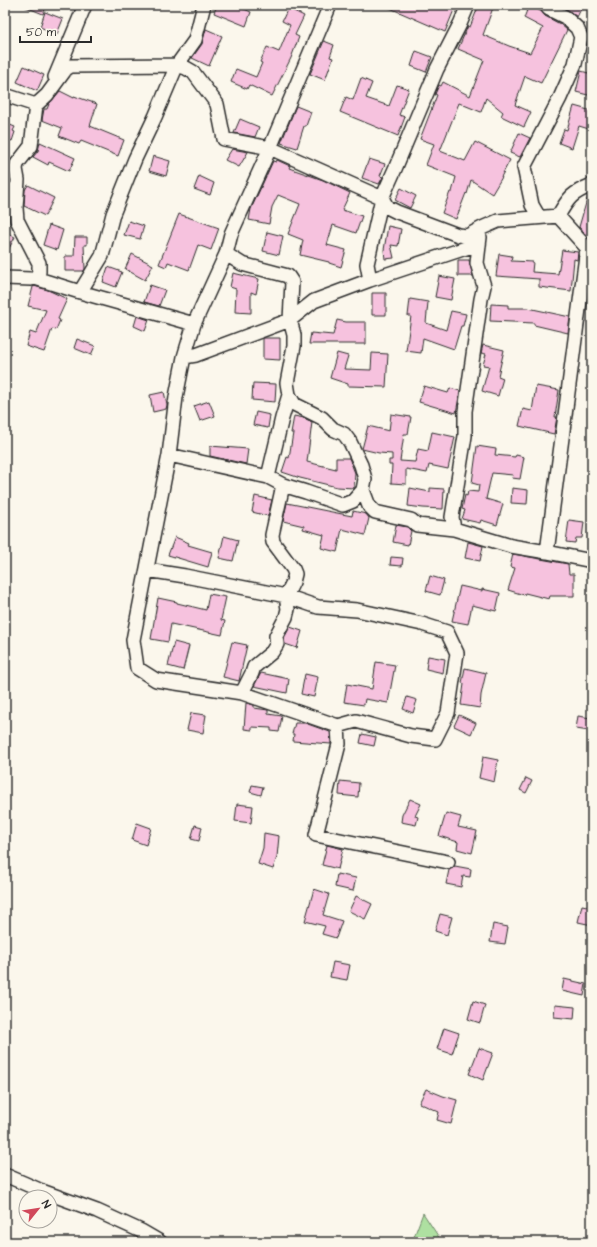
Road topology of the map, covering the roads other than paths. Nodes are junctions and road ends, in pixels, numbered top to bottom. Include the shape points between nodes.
1 (85, 5) edge
2 (204, 5) edge
3 (330, 5) edge
4 (468, 5) edge
5 (550, 5) edge
6 (177, 65) junction
7 (5, 95) edge
8 (47, 95) junction
9 (36, 105) junction
10 (270, 148) junction
11 (592, 184) edge
12 (17, 186) junction
13 (382, 198) junction
14 (5, 200) edge
15 (532, 205) junction
16 (558, 216) junction
17 (540, 217) junction
18 (517, 219) junction
19 (482, 228) junction
20 (466, 236) junction
21 (478, 244) junction
22 (589, 248) edge
23 (226, 254) junction
24 (5, 278) edge
25 (35, 278) junction
26 (370, 280) junction
27 (80, 292) junction
28 (290, 320) junction
29 (194, 324) junction
30 (184, 357) junction
31 (289, 394) junction
32 (170, 455) junction
33 (268, 477) junction
34 (283, 485) junction
35 (363, 490) junction
36 (343, 505) junction
37 (375, 512) junction
38 (454, 529) junction
39 (547, 552) junction
40 (592, 561) edge
41 (147, 570) junction
42 (286, 596) junction
43 (242, 693) junction
44 (338, 726) junction
45 (448, 862) dead end
46 (5, 1175) edge
47 (160, 1242) edge

1 - 8 street
2 - 6 street via 195,40
3 - 10 street
4 - 13 street via 437,69
5 - 15 street via 549,9 565,17 577,28 581,37 575,64 524,167
6 - 8 street via 71,66
6 - 10 street via 193,72 217,104 224,139
6 - 27 street via 113,214 102,256
7 - 9 street
8 - 9 street
9 - 12 street via 31,146 17,164
10 - 13 street
10 - 23 street via 231,234
11 - 16 street via 569,198
12 - 14 street
12 - 25 street via 17,220 39,263 39,272
13 - 20 street via 387,207 397,212
13 - 26 street via 367,264
15 - 17 street
15 - 18 street
16 - 17 street
16 - 22 street
17 - 18 street
18 - 19 street via 498,221
19 - 20 street
19 - 21 street
20 - 21 street
21 - 26 street
21 - 38 street via 477,263 484,286 466,404 461,468 452,517
22 - 39 street
23 - 28 street via 242,264 288,276 292,282
23 - 29 street
24 - 25 street
25 - 27 street
26 - 28 street via 314,301
27 - 29 street
28 - 30 street via 196,356
28 - 31 street via 294,346 287,383
29 - 30 street
30 - 32 street via 176,397
31 - 33 street
31 - 35 street via 294,404 322,418 333,429 344,434 361,465 365,479
32 - 33 street
32 - 41 street
33 - 34 street
34 - 36 street
34 - 42 street via 272,535 273,542 295,574
35 - 36 street via 353,501
35 - 37 street via 369,506
36 - 37 street
37 - 38 street via 411,520 417,525
38 - 39 street via 512,546
39 - 40 street
41 - 42 street
41 - 43 street via 133,640 136,668 156,680
42 - 43 street via 288,609 276,636 277,644 272,652 254,667
42 - 44 street via 318,607 357,610 447,632 457,652 448,713 435,739 411,736 356,721
43 - 44 street
44 - 45 street via 339,744 316,836
46 - 47 street via 97,1211

